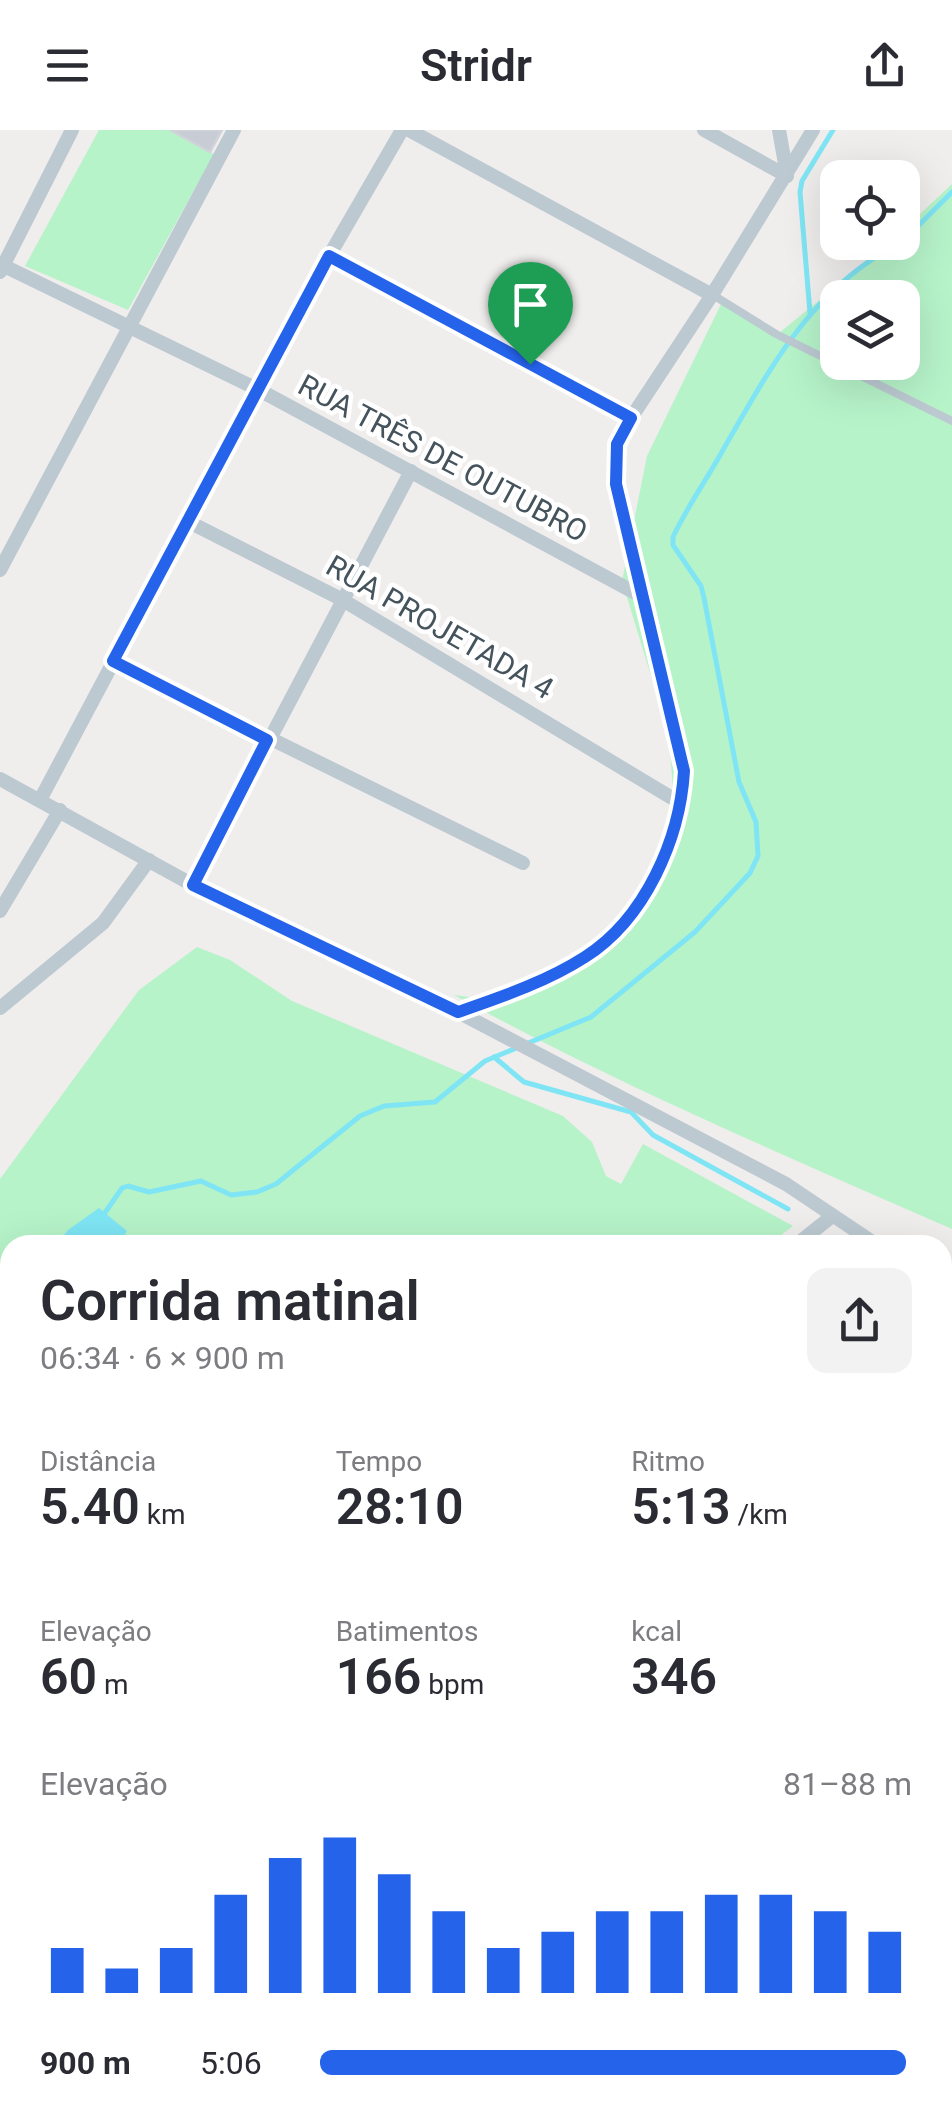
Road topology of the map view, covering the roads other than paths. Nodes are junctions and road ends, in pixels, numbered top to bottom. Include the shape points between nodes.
1 (72, 130) edge
2 (234, 130) edge
3 (406, 130) edge
4 (704, 130) edge
5 (779, 130) edge
6 (813, 130) edge
7 (787, 176) junction
8 (329, 256) junction
9 (1, 268) edge
10 (712, 295) junction
11 (129, 328) junction
12 (261, 390) junction
13 (631, 418) junction
14 (952, 421) edge
15 (411, 471) junction
16 (189, 522) junction
17 (0, 570) edge
18 (643, 597) junction
19 (341, 599) junction
20 (113, 661) junction
21 (267, 740) junction
22 (0, 779) edge
23 (40, 800) junction
24 (682, 804) junction
25 (60, 810) junction
26 (149, 860) junction
27 (523, 864) dead end
28 (193, 885) junction
29 (0, 911) edge
30 (0, 1008) edge
31 (458, 1012) junction
32 (832, 1217) junction
33 (809, 1235) edge
34 (861, 1235) edge

1 - 9 street
2 - 11 street
3 - 8 street
3 - 10 street
4 - 7 street
5 - 7 street
6 - 7 street
7 - 10 street
8 - 12 street
8 - 13 street
9 - 11 street, RUA TRÊS DE OUTUBRO
10 - 13 street
10 - 14 lane
11 - 12 street, RUA TRÊS DE OUTUBRO
11 - 17 street
12 - 15 street, RUA TRÊS DE OUTUBRO
12 - 16 street
13 - 18 street via 614,468
15 - 18 street, RUA TRÊS DE OUTUBRO
15 - 19 street
16 - 19 street, RUA PROJETADA 4
16 - 20 street
18 - 24 street via 684,771
19 - 21 street
19 - 24 street, RUA PROJETADA 4
20 - 21 street
20 - 23 street
21 - 27 street
21 - 28 street
22 - 23 street
23 - 25 street
24 - 31 street via 654,878 612,934 586,956 517,992
25 - 26 street
25 - 29 street
26 - 28 street
26 - 30 street via 103,923
28 - 31 street
31 - 32 street via 786,1184
32 - 33 street
32 - 34 street

